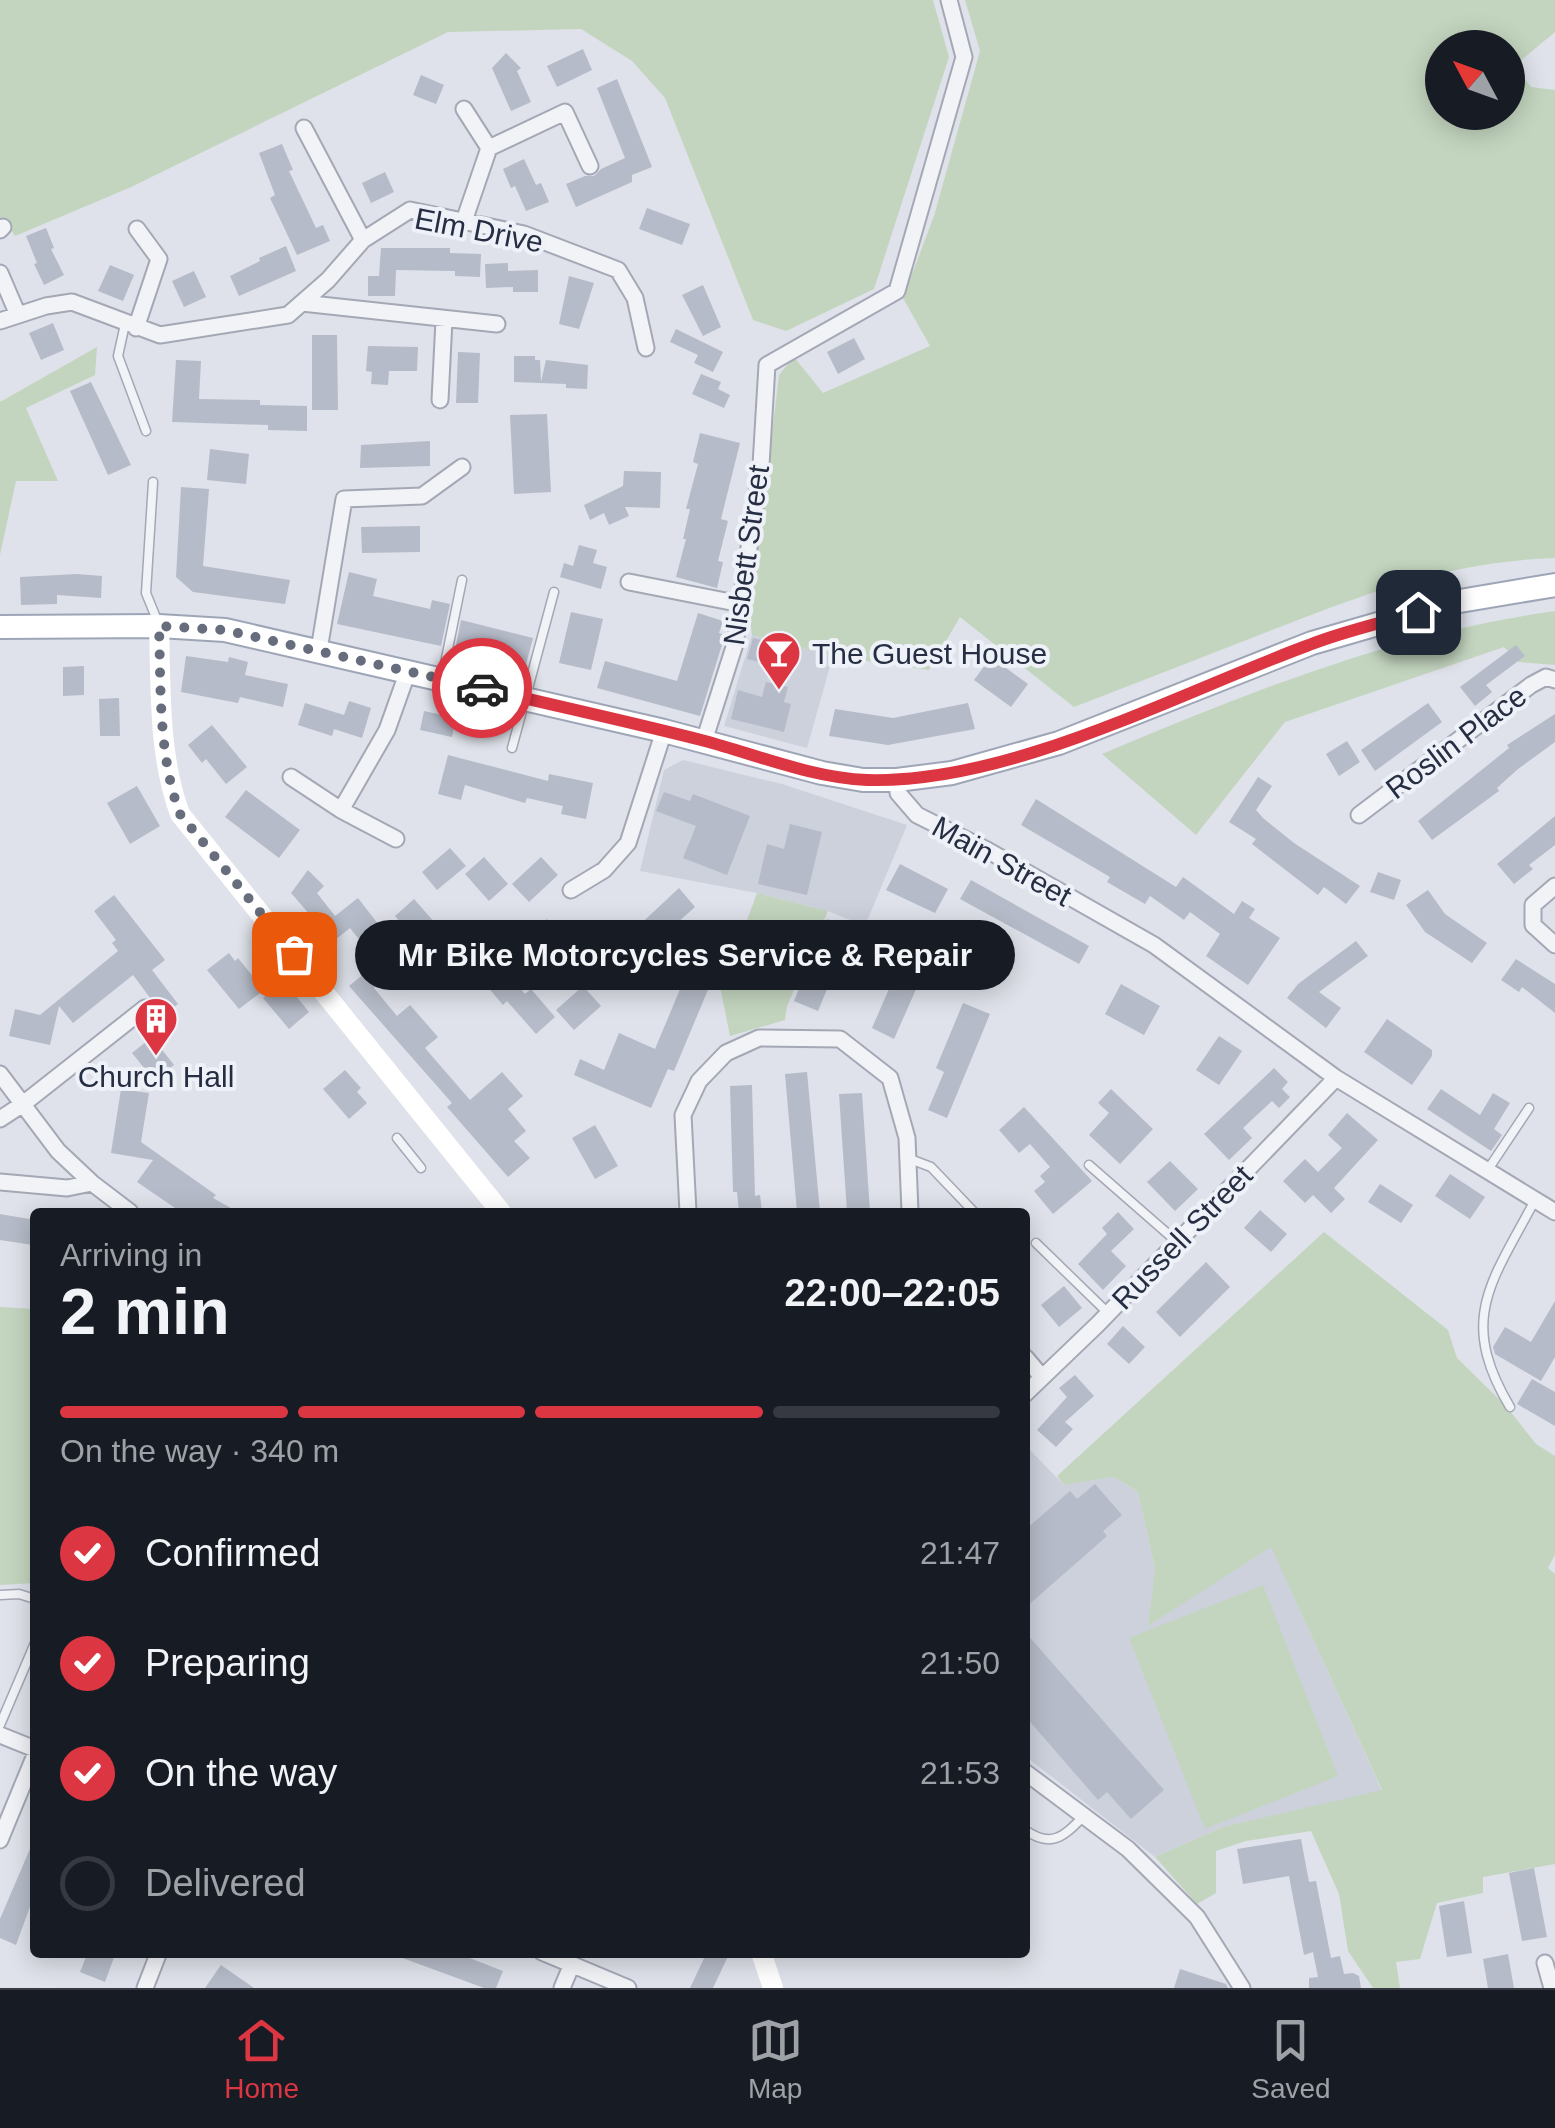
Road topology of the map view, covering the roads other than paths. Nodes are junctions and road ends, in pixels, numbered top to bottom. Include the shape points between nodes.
1 (949, 0) edge
2 (464, 109) dead end
3 (304, 128) dead end
4 (489, 148) junction
5 (590, 166) dead end
6 (464, 221) junction
7 (137, 229) dead end
8 (363, 240) junction
9 (0, 273) edge
10 (302, 303) junction
11 (18, 315) junction
12 (444, 320) junction
13 (0, 321) edge
14 (497, 324) dead end
15 (131, 326) junction
16 (646, 348) dead end
17 (440, 400) dead end
18 (146, 431) dead end
19 (462, 467) dead end
20 (153, 482) dead end
21 (462, 580) dead end
22 (629, 582) dead end
23 (1555, 586) edge
24 (554, 592) dead end
25 (741, 604) junction
26 (159, 626) junction
27 (0, 627) edge
28 (318, 650) junction
29 (408, 671) junction
30 (442, 678) junction
31 (1555, 680) edge
32 (526, 699) junction
33 (664, 731) junction
34 (704, 741) junction
35 (512, 748) dead end
36 (291, 776) dead end
37 (897, 780) junction
38 (340, 810) junction
39 (1359, 814) dead end
40 (396, 839) dead end
41 (1555, 886) edge
42 (571, 890) dead end
43 (1555, 945) edge
44 (145, 1008) dead end
45 (0, 1074) edge
46 (1336, 1078) junction
47 (23, 1104) junction
48 (1529, 1108) dead end
49 (0, 1119) edge
50 (397, 1138) dead end
51 (908, 1158) junction
52 (1090, 1165) dead end
53 (422, 1168) dead end
54 (1486, 1171) junction
55 (0, 1182) edge
56 (92, 1183) junction
57 (1534, 1200) junction
58 (125, 1208) edge
59 (498, 1208) edge
60 (688, 1208) edge
61 (910, 1208) edge
62 (970, 1208) edge
63 (1555, 1212) edge
64 (1177, 1242) junction
65 (1036, 1244) dead end
66 (1108, 1313) junction
67 (1030, 1363) edge
68 (1042, 1377) junction
69 (1030, 1389) edge
70 (1510, 1406) dead end
71 (0, 1594) edge
72 (30, 1598) edge
73 (30, 1655) edge
74 (0, 1725) edge
75 (0, 1735) edge
76 (30, 1750) edge
77 (30, 1765) edge
78 (1030, 1776) edge
79 (1084, 1816) junction
80 (1030, 1832) edge
81 (0, 1840) edge
82 (156, 1958) edge
83 (557, 1958) edge
84 (763, 1958) edge
85 (1545, 1962) dead end
86 (572, 1964) junction
87 (145, 1988) edge
88 (562, 1988) edge
89 (628, 1988) edge
90 (773, 1988) edge
91 (1242, 1988) edge
92 (1552, 1988) edge

1 - 25 street, Nisbett Street via 964,57 897,291 767,364
2 - 4 street
3 - 8 street
4 - 5 street via 565,112
4 - 6 street
6 - 8 street, Elm Drive via 410,210
6 - 16 street, Elm Drive via 524,234 618,270 635,298
7 - 15 street via 159,259
8 - 10 street, Elm Drive
9 - 11 street
10 - 12 street
10 - 15 street, Elm Drive via 288,315 160,335
11 - 13 street, Elm Drive
11 - 15 street, Elm Drive via 72,302
12 - 14 street
12 - 17 street
15 - 18 lane via 118,356
19 - 28 street via 422,496 344,499
20 - 26 lane via 146,592
21 - 30 lane
22 - 25 street
23 - 37 main road via 1454,602 1312,643 1044,748
24 - 32 lane
25 - 34 street, Nisbett Street via 736,644
26 - 27 main road
26 - 28 main road via 224,630
26 - 59 street via 170,786 180,814
28 - 29 main road
29 - 30 main road
29 - 38 street via 387,730
30 - 32 main road
31 - 39 street, Roslin Place via 1531,684
32 - 33 main road
32 - 35 lane
33 - 34 main road
33 - 42 street via 628,843 604,870
34 - 37 main road via 822,773
36 - 38 street
37 - 46 street, Main Street via 898,793 917,815 1154,945
38 - 40 street
41 - 43 street via 1533,905 1533,925
44 - 47 street
45 - 47 street
46 - 54 street, Main Street
46 - 64 street, Russell Street
47 - 49 street
47 - 56 street
48 - 54 lane
50 - 53 lane
51 - 60 street via 890,1078 840,1040 759,1038 726,1054 698,1080 683,1115
51 - 61 street
51 - 62 lane via 931,1167
52 - 64 lane
54 - 57 street, Main Street
55 - 56 street via 67,1188
56 - 58 street
57 - 63 street, Main Street
57 - 70 lane via 1484,1301 1481,1332 1488,1362
64 - 66 street, Russell Street
65 - 66 lane
66 - 68 street, Russell Street
67 - 68 street
68 - 69 street, Russell Street
71 - 72 lane
73 - 74 lane
75 - 76 street
77 - 81 street
78 - 79 street
79 - 80 lane via 1050,1842
79 - 91 street via 1197,1917
82 - 87 street
83 - 86 street
84 - 90 street
85 - 92 street
86 - 88 street
86 - 89 street

